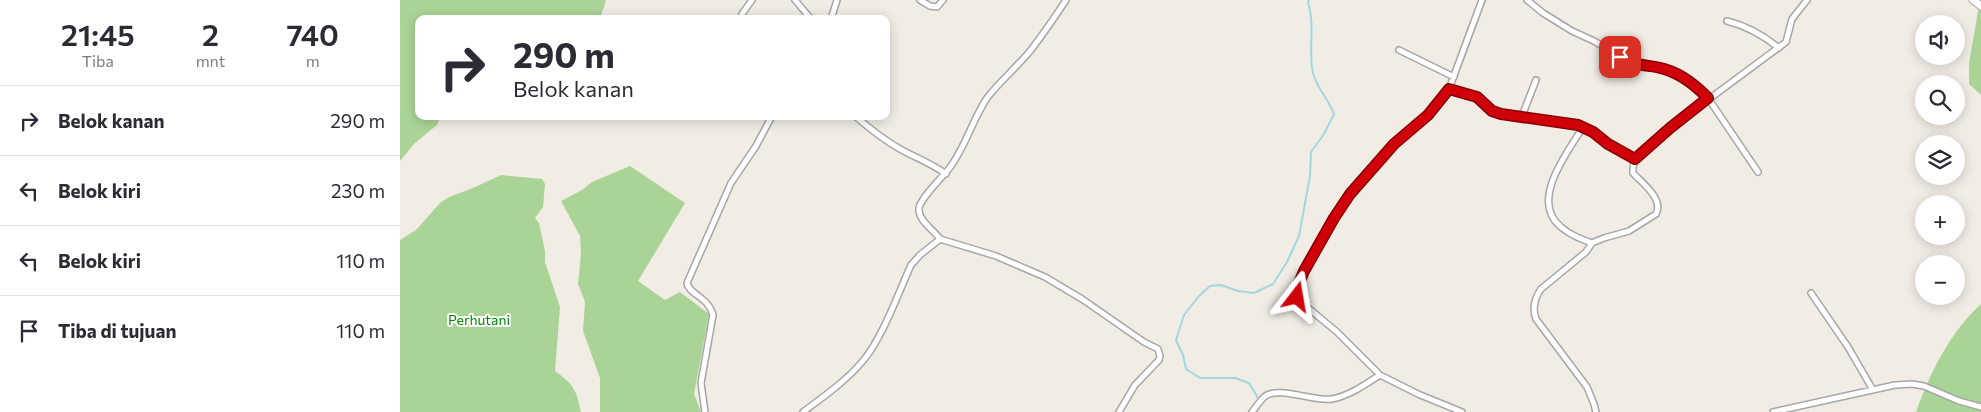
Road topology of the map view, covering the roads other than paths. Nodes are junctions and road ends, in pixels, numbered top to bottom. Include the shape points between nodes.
1 (752, 0) edge
2 (795, 0) edge
3 (837, 0) edge
4 (920, 0) edge
5 (943, 0) edge
6 (1066, 0) edge
7 (1482, 0) edge
8 (1527, 0) edge
9 (1807, 0) edge
10 (1973, 0) edge
11 (1981, 6) edge
12 (742, 15) edge
13 (808, 15) edge
14 (832, 15) edge
15 (1727, 21) dead end
16 (1779, 48) junction
17 (1399, 50) dead end
18 (1454, 78) junction
19 (1536, 80) dead end
20 (1449, 89) junction
21 (1708, 98) junction
22 (1522, 116) junction
23 (770, 120) edge
24 (860, 120) edge
25 (1583, 128) junction
26 (1635, 159) junction
27 (1758, 172) dead end
28 (946, 174) junction
29 (940, 239) junction
30 (1592, 243) junction
31 (1811, 293) dead end
32 (1380, 375) junction
33 (1873, 390) junction
34 (1981, 407) edge
35 (705, 412) edge
36 (803, 412) edge
37 (1119, 412) edge
38 (1253, 412) edge
39 (1462, 412) edge
40 (1596, 412) edge
41 (1773, 412) edge

1 - 12 street
2 - 13 street
3 - 14 street
4 - 5 street via 937,7
6 - 28 street via 1030,51 988,97 960,154
7 - 18 street
8 - 21 street via 1572,31 1629,62 1669,70 1684,78
9 - 16 street via 1792,19 1786,42
10 - 11 street
15 - 16 street via 1742,24
16 - 21 street
17 - 18 street
18 - 20 street
19 - 22 street
20 - 22 street via 1477,97 1496,113
20 - 32 street via 1428,115 1394,144 1350,194 1321,240 1297,288 1301,302
21 - 26 street
21 - 27 street
22 - 25 street
23 - 35 street via 731,183 688,283 691,290 707,301 713,315 701,383
24 - 28 street via 901,150
25 - 26 street
25 - 30 street via 1558,169 1548,198 1551,217 1561,228
26 - 30 street via 1634,172 1657,199 1659,210 1637,227
28 - 29 street via 923,200 919,211
29 - 36 street via 911,265 875,343 862,362
29 - 37 street via 996,256 1050,279 1158,349 1159,360 1135,385
30 - 40 street via 1586,252 1542,289 1533,311 1587,387
31 - 33 street
32 - 38 street via 1333,399 1321,400 1280,392 1265,396
32 - 39 street
33 - 34 street via 1912,384
33 - 41 street

